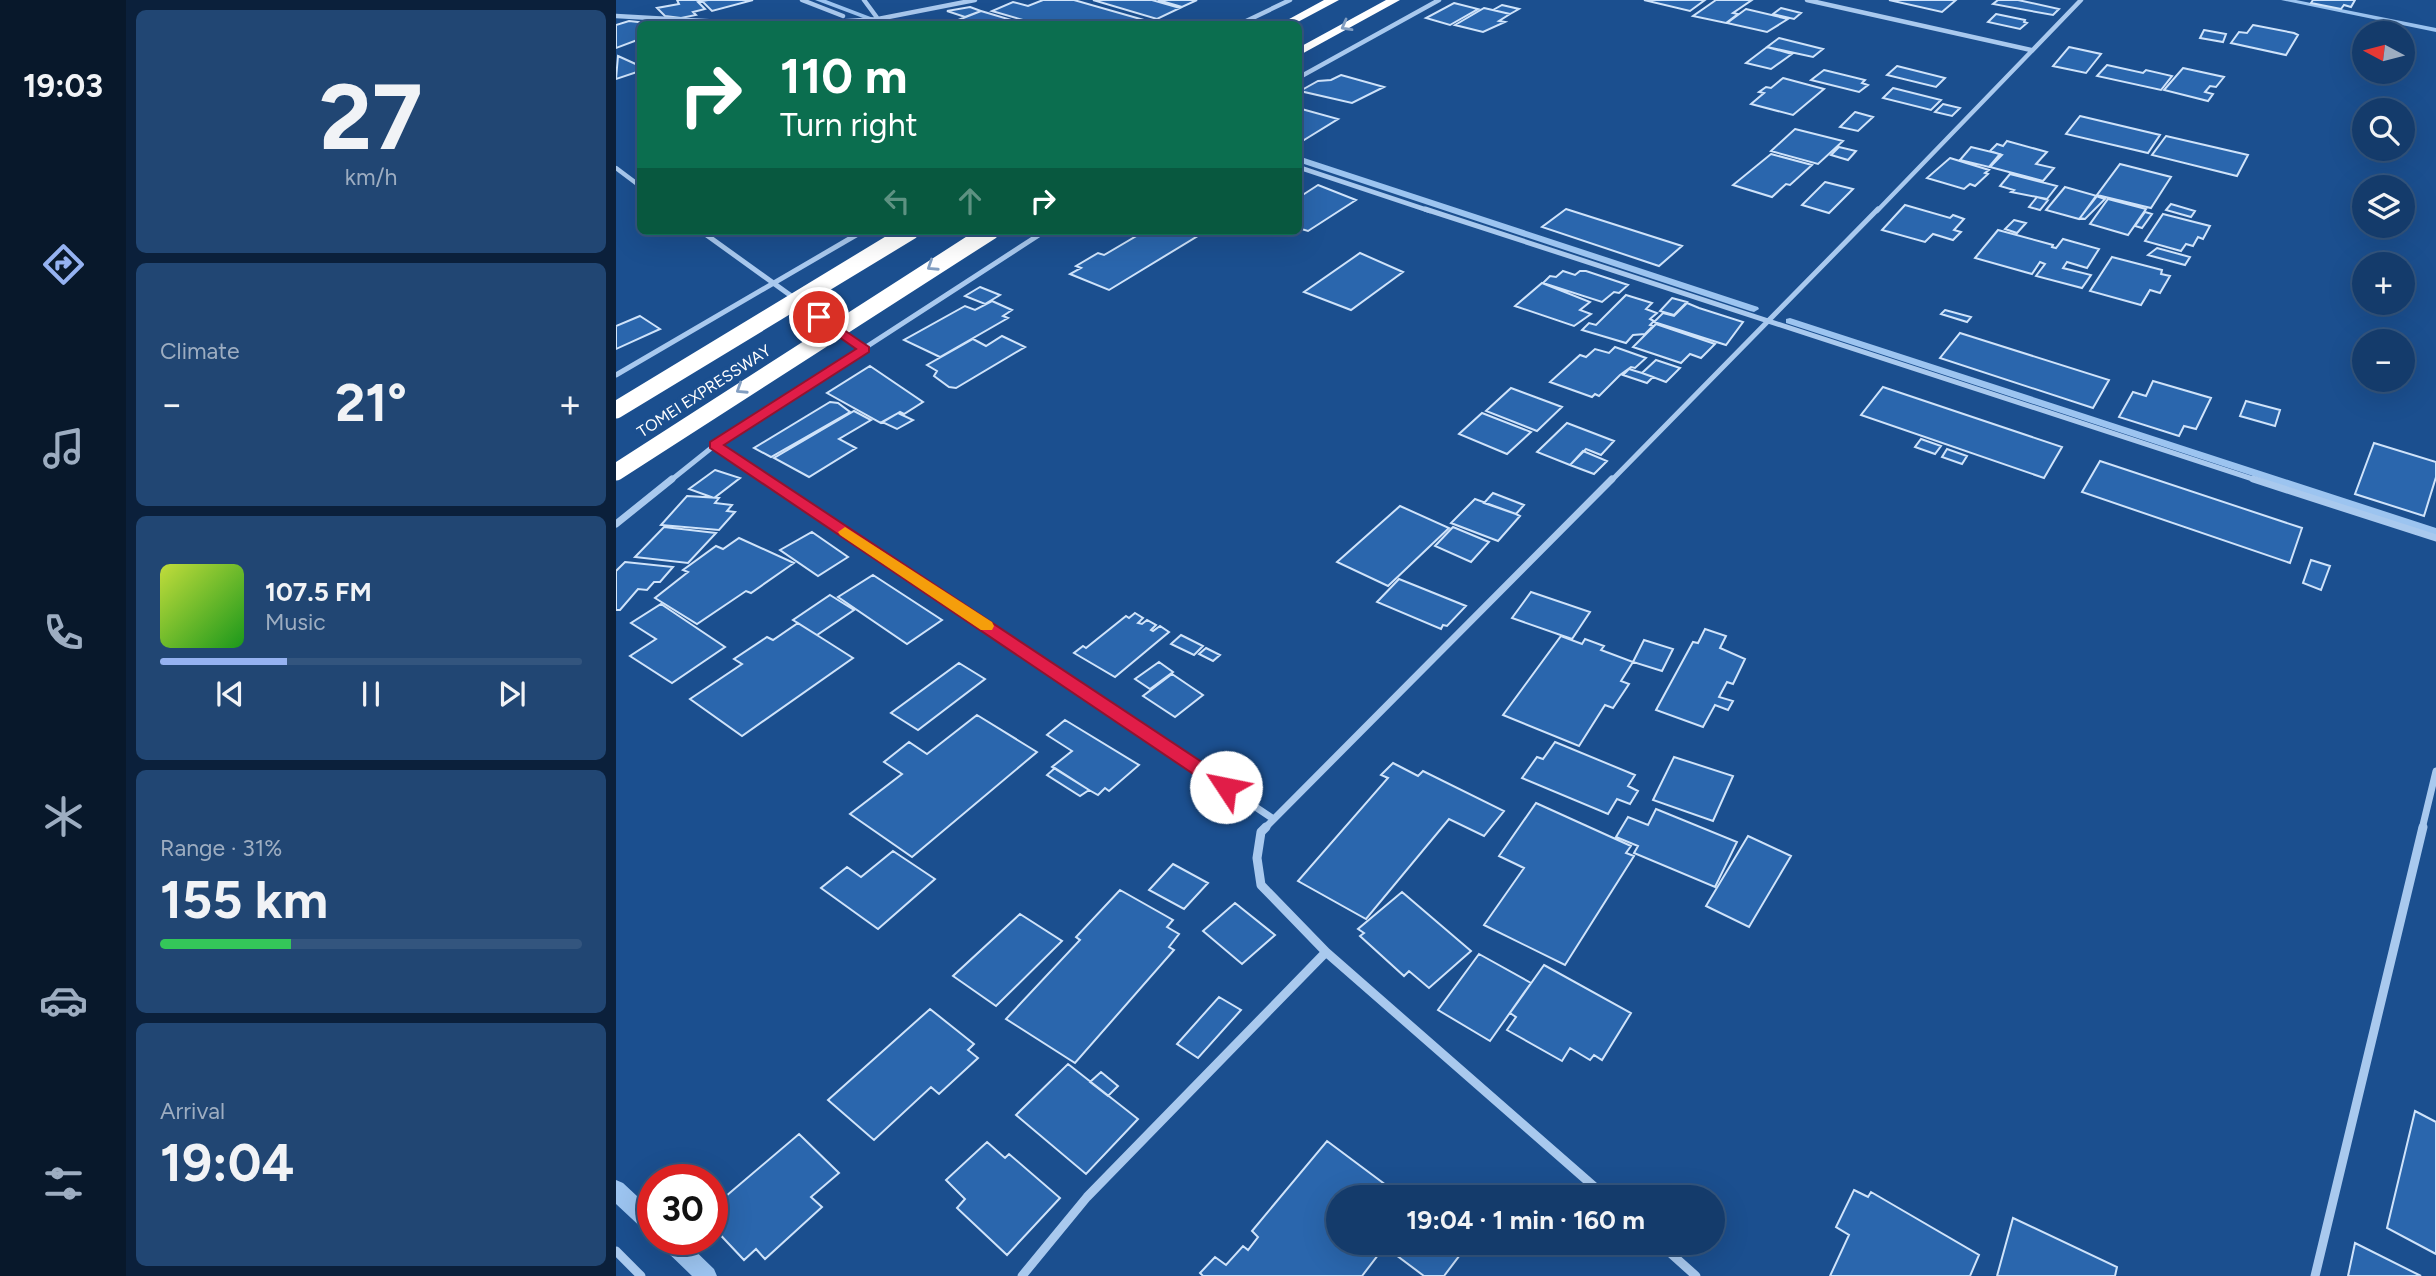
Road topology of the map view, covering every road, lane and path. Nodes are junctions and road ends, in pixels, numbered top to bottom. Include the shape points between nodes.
1 (803, 0) edge
2 (864, 0) edge
3 (975, 0) edge
4 (1290, 0) edge
5 (1333, 0) edge
6 (1394, 0) edge
7 (1439, 0) edge
8 (1807, 0) edge
9 (2081, 0) edge
10 (616, 16) edge
11 (843, 16) dead end
12 (878, 19) junction
13 (705, 21) edge
14 (848, 21) edge
15 (1246, 21) edge
16 (1292, 21) edge
17 (2031, 50) junction
18 (1302, 51) edge
19 (1302, 76) edge
20 (616, 168) edge
21 (1302, 168) edge
22 (637, 184) edge
23 (706, 235) edge
24 (856, 235) edge
25 (904, 235) edge
26 (985, 235) edge
27 (1039, 235) edge
28 (774, 285) junction
29 (1768, 324) junction
30 (865, 349) junction
31 (616, 375) edge
32 (616, 410) edge
33 (715, 445) junction
34 (616, 472) edge
35 (616, 524) edge
36 (2436, 538) edge
37 (2436, 771) edge
38 (1272, 818) junction
39 (1326, 952) junction
40 (1592, 1185) edge
41 (616, 1251) edge
42 (1673, 1255) edge
43 (641, 1276) edge
44 (1023, 1276) edge
45 (1696, 1276) edge
46 (2315, 1276) edge

1 - 11 street
2 - 12 street
3 - 12 street
4 - 15 street
5 - 16 highway
6 -> 18 highway
7 - 19 street
8 - 17 street
9 - 17 street
10 - 13 street
12 - 14 street
17 - 29 street
20 - 22 street
21 - 29 street
23 - 28 street
24 - 28 street
25 - 32 highway, TOMEI EXPRESSWAY, bridge
26 -> 34 highway, TOMEI EXPRESSWAY, bridge
27 - 30 street
28 - 30 street
28 - 31 street
29 - 36 street
29 - 38 street
30 - 33 street
33 - 35 street
33 - 38 street
37 - 46 street
38 - 39 street via 1261,832 1257,858 1261,885
39 - 40 street
39 - 44 street via 1087,1197
41 - 43 street
42 - 45 street

